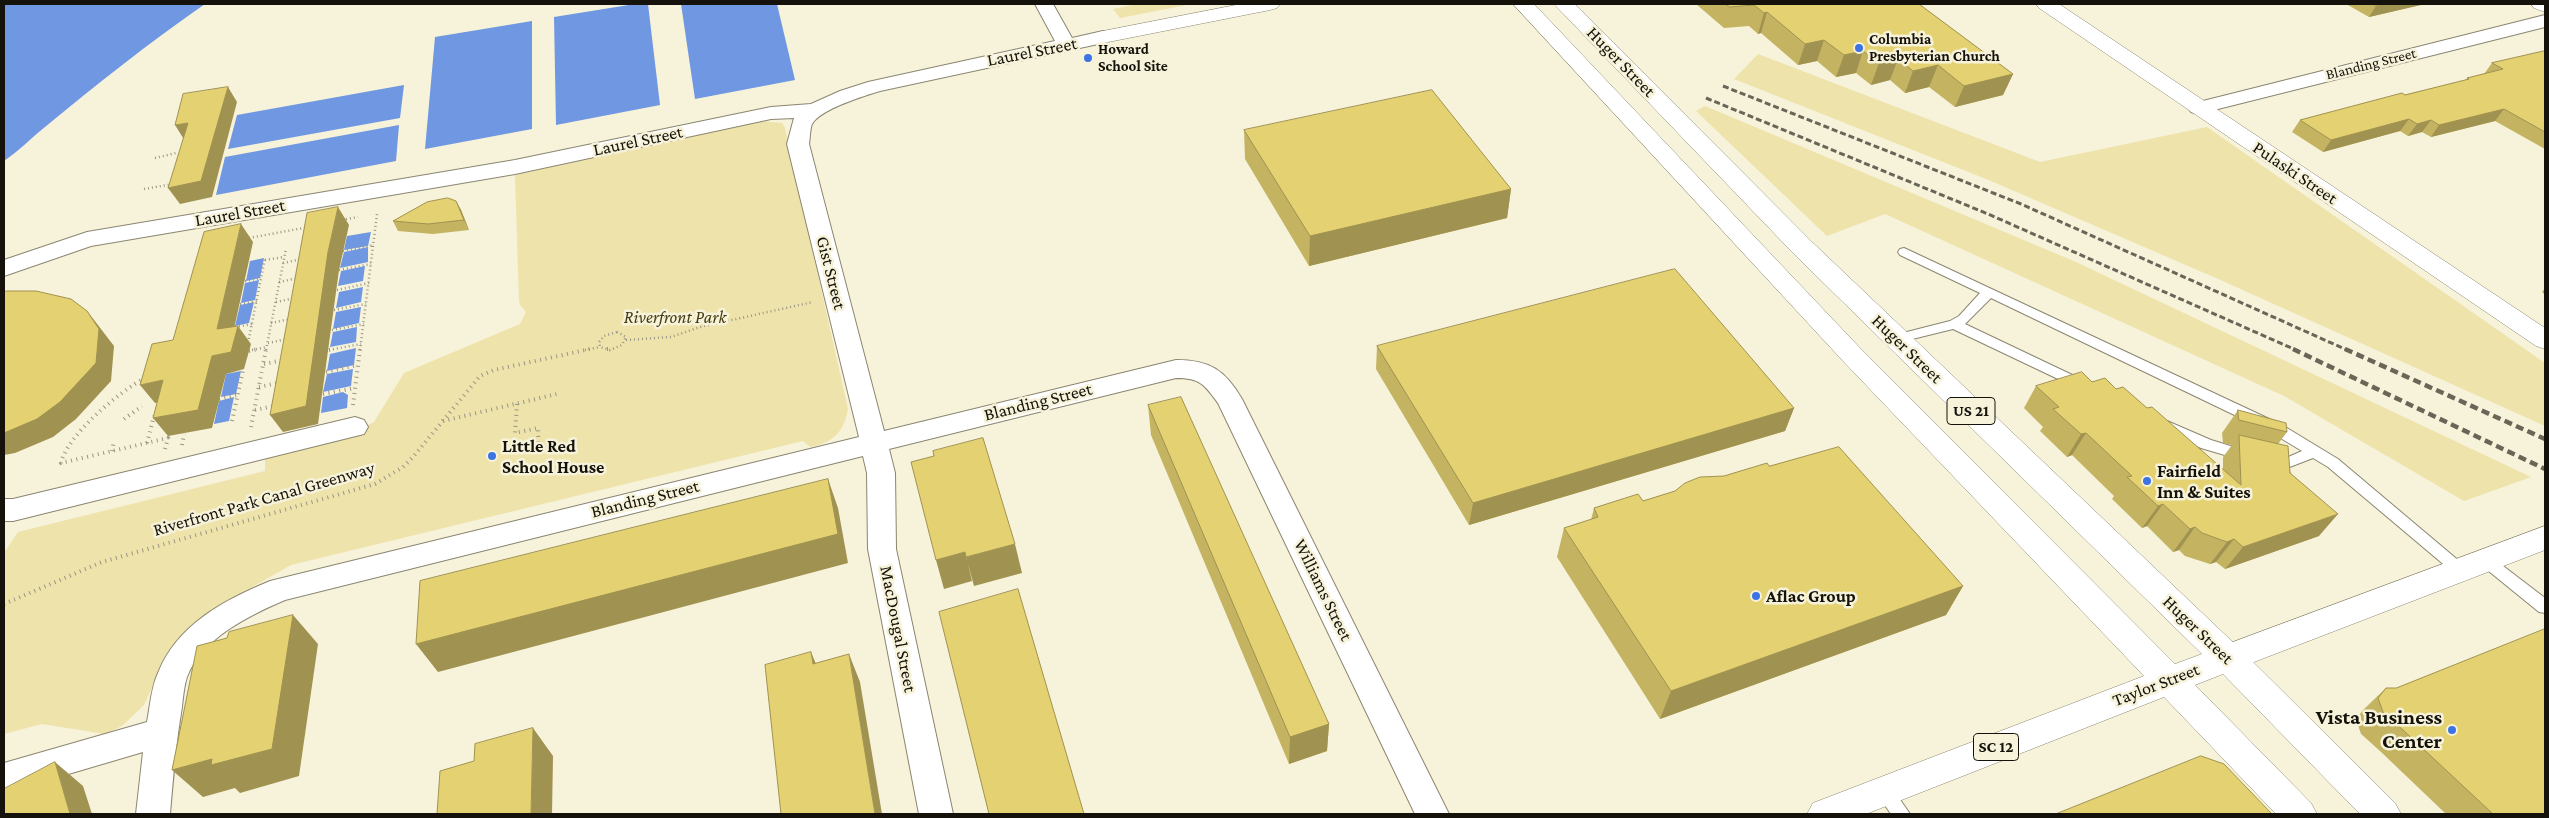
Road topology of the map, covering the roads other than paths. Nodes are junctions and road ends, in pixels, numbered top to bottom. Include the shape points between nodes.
1 (1044, 4) edge
2 (1270, 4) edge
3 (1523, 4) edge
4 (1564, 4) edge
5 (2046, 4) edge
6 (2541, 4) edge
7 (2545, 6) edge
8 (2545, 21) edge
9 (1103, 38) joint
10 (1066, 44) junction
11 (2198, 108) junction
12 (815, 110) junction
13 (1904, 252) dead end
14 (4, 268) edge
15 (1989, 292) junction
16 (1954, 324) junction
17 (1896, 339) junction
18 (2545, 340) edge
19 (1204, 372) joint
20 (2098, 393) edge
21 (354, 416) road end
22 (2152, 419) edge
23 (874, 442) junction
24 (2316, 451) junction
25 (4, 510) edge
26 (2545, 538) edge
27 (2473, 565) junction
28 (2545, 607) edge
29 (2228, 658) junction
30 (2168, 680) junction
31 (161, 732) junction
32 (4, 778) edge
33 (1892, 803) edge
34 (153, 814) edge
35 (936, 814) edge
36 (1432, 814) edge
37 (1824, 814) edge
38 (2299, 814) edge
39 (2383, 814) edge

1 - 10 street
2 - 9 main road, Laurel Street
3 - 30 main road, Huger Street / US 21 via 1852,356
4 - 17 main road, Huger Street / US 21
5 - 11 main road, Pulaski Street
6 - 7 main road
8 - 11 street, Blanding Street
9 - 10 street, Laurel Street
10 - 12 street, Laurel Street via 875,86
11 - 18 main road, Pulaski Street
12 - 14 street, Laurel Street via 771,113 515,167 87,239
12 - 23 street, Gist Street via 802,122 798,144
13 - 15 lane
15 - 16 lane via 1964,319
15 - 24 lane via 2244,412
16 - 17 lane
16 - 20 lane
17 - 29 main road, Huger Street / US 21
19 - 23 street, Blanding Street via 1176,369
19 - 36 street, Williams Street via 1216,381 1229,399
21 - 25 street via 178,460
22 - 24 lane via 2215,448 2274,463 2287,463
23 - 31 street, Blanding Street via 280,589 246,602 214,624 189,647 173,673
23 - 35 street, MacDougal Street via 882,473 882,549
24 - 27 lane
26 - 27 main road, Taylor Street / SC 12
27 - 28 lane
27 - 29 main road, Taylor Street / SC 12
29 - 30 main road, Taylor Street / SC 12
29 - 39 main road, Huger Street / US 21
30 - 33 main road, Taylor Street / SC 12
30 - 38 main road, Huger Street / US 21
31 - 32 street
31 - 34 street, Blanding Street
33 - 37 main road, Taylor Street / SC 12

